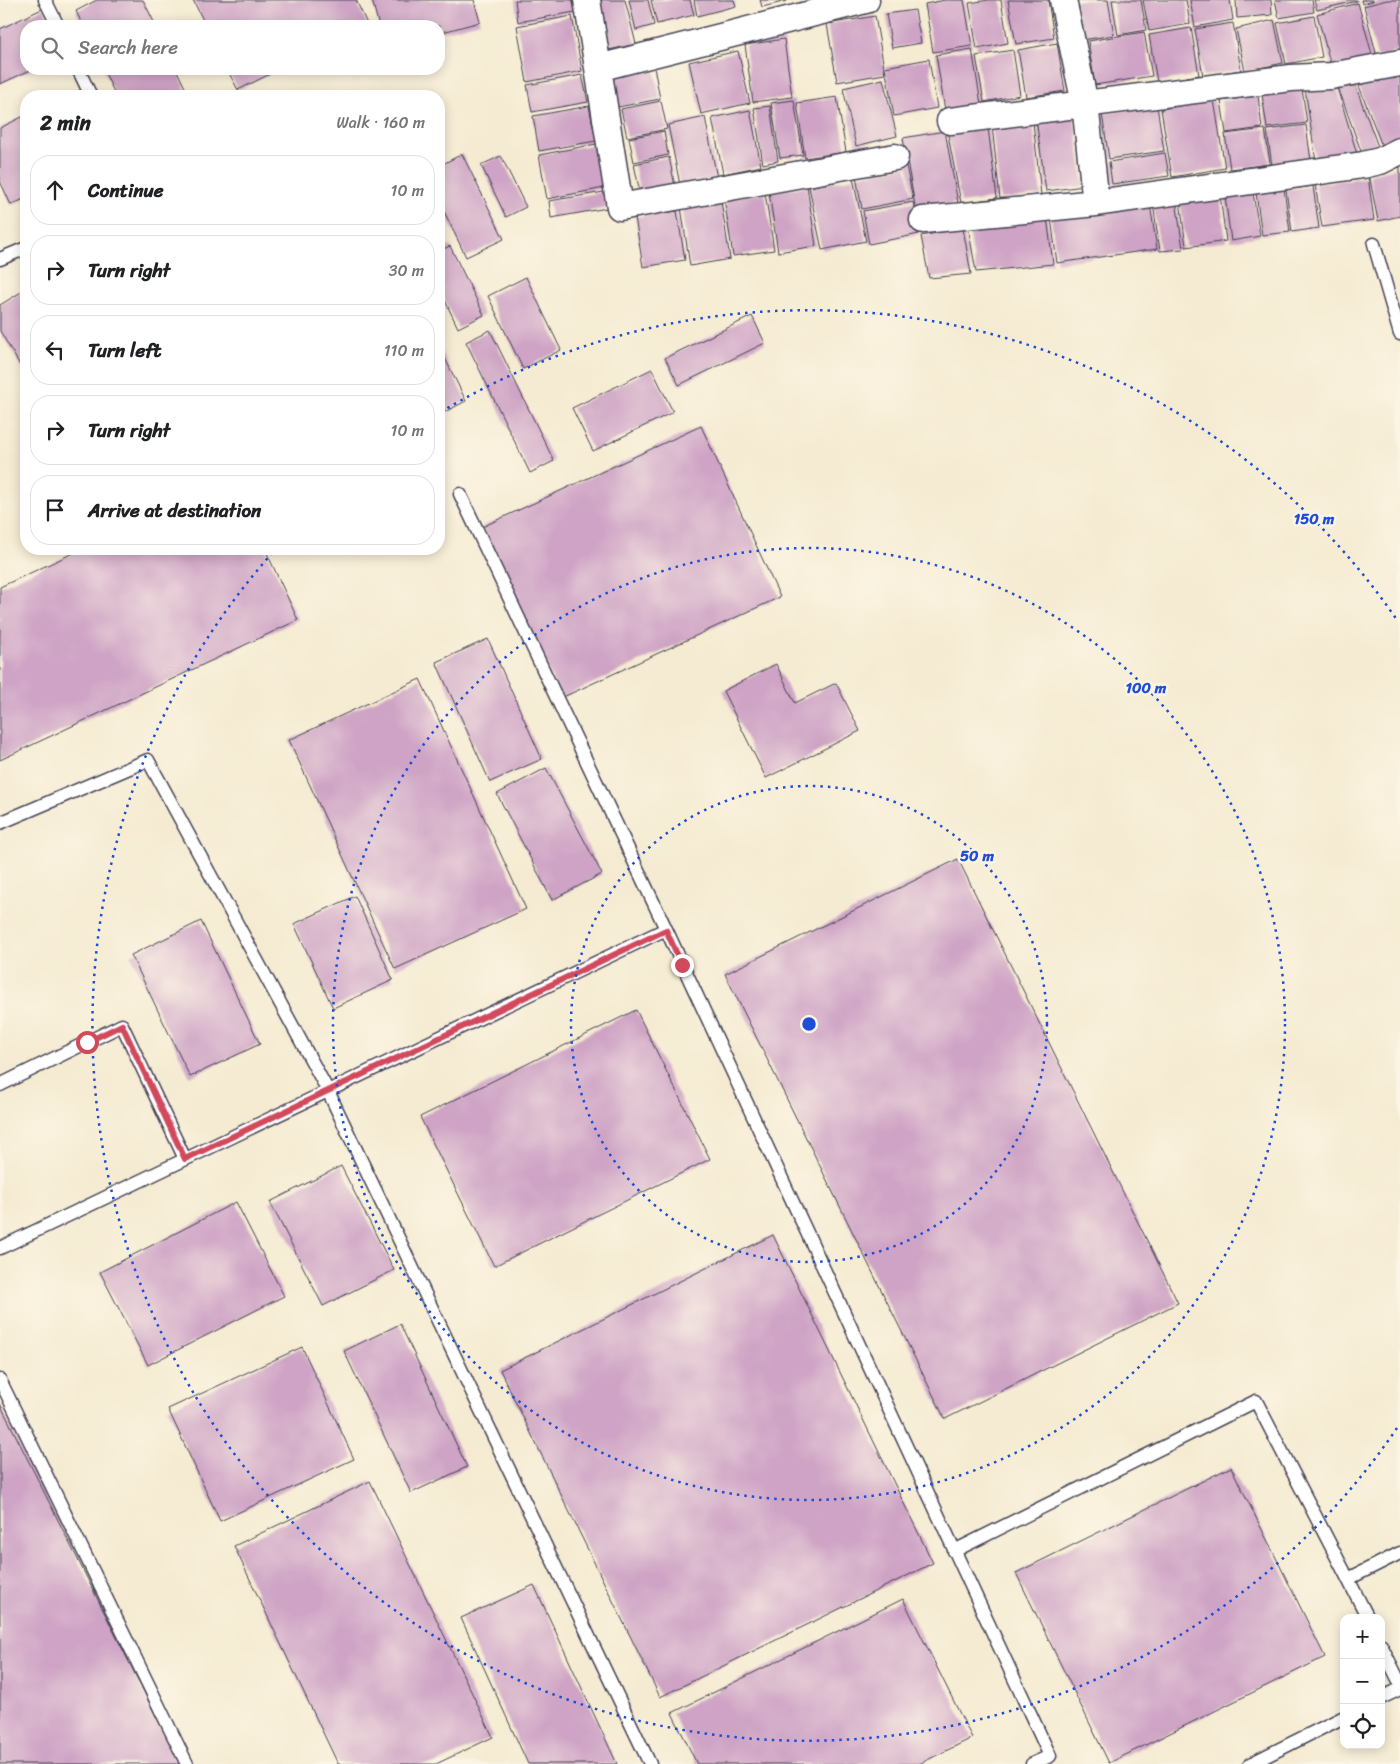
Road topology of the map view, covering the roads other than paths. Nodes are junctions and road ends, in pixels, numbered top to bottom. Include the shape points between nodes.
1 (45, 0) edge
2 (587, 0) edge
3 (866, 0) edge
4 (1063, 0) edge
5 (55, 20) edge
6 (1400, 63) edge
7 (598, 68) junction
8 (81, 75) edge
9 (88, 90) edge
10 (1085, 104) junction
11 (950, 120) dead end
12 (1400, 151) edge
13 (895, 157) dead end
14 (1096, 202) junction
15 (923, 220) dead end
16 (1374, 244) dead end
17 (20, 251) edge
18 (0, 260) edge
19 (1400, 334) edge
20 (460, 494) dead end
21 (0, 823) edge
22 (666, 930) junction
23 (0, 1085) edge
24 (328, 1091) junction
25 (185, 1159) junction
26 (0, 1233) edge
27 (3, 1247) edge
28 (0, 1380) edge
29 (954, 1551) junction
30 (1400, 1553) edge
31 (1348, 1579) junction
32 (1366, 1614) edge
33 (1385, 1653) edge
34 (1400, 1683) edge
35 (1400, 1689) edge
36 (1385, 1696) edge
37 (1340, 1719) edge
38 (187, 1764) edge
39 (650, 1764) edge
40 (1032, 1764) edge
41 (1250, 1764) edge

1 - 5 lane
2 - 7 street
3 - 7 street
4 - 10 street
6 - 10 street via 1331,76
7 - 13 street via 620,207
8 - 9 lane
10 - 11 street
10 - 14 street
12 - 14 street via 1363,165
14 - 15 street
16 - 19 lane
17 - 18 lane
20 - 22 lane
21 - 24 lane via 148,760
22 - 24 lane
22 - 29 lane
23 - 25 lane via 122,1025
24 - 25 lane
24 - 39 lane
25 - 27 lane
26 - 27 lane
28 - 38 lane
29 - 31 lane via 1256,1401
29 - 40 lane via 1050,1756
30 - 31 lane
31 - 32 lane
33 - 34 lane
35 - 36 lane
37 - 41 lane

